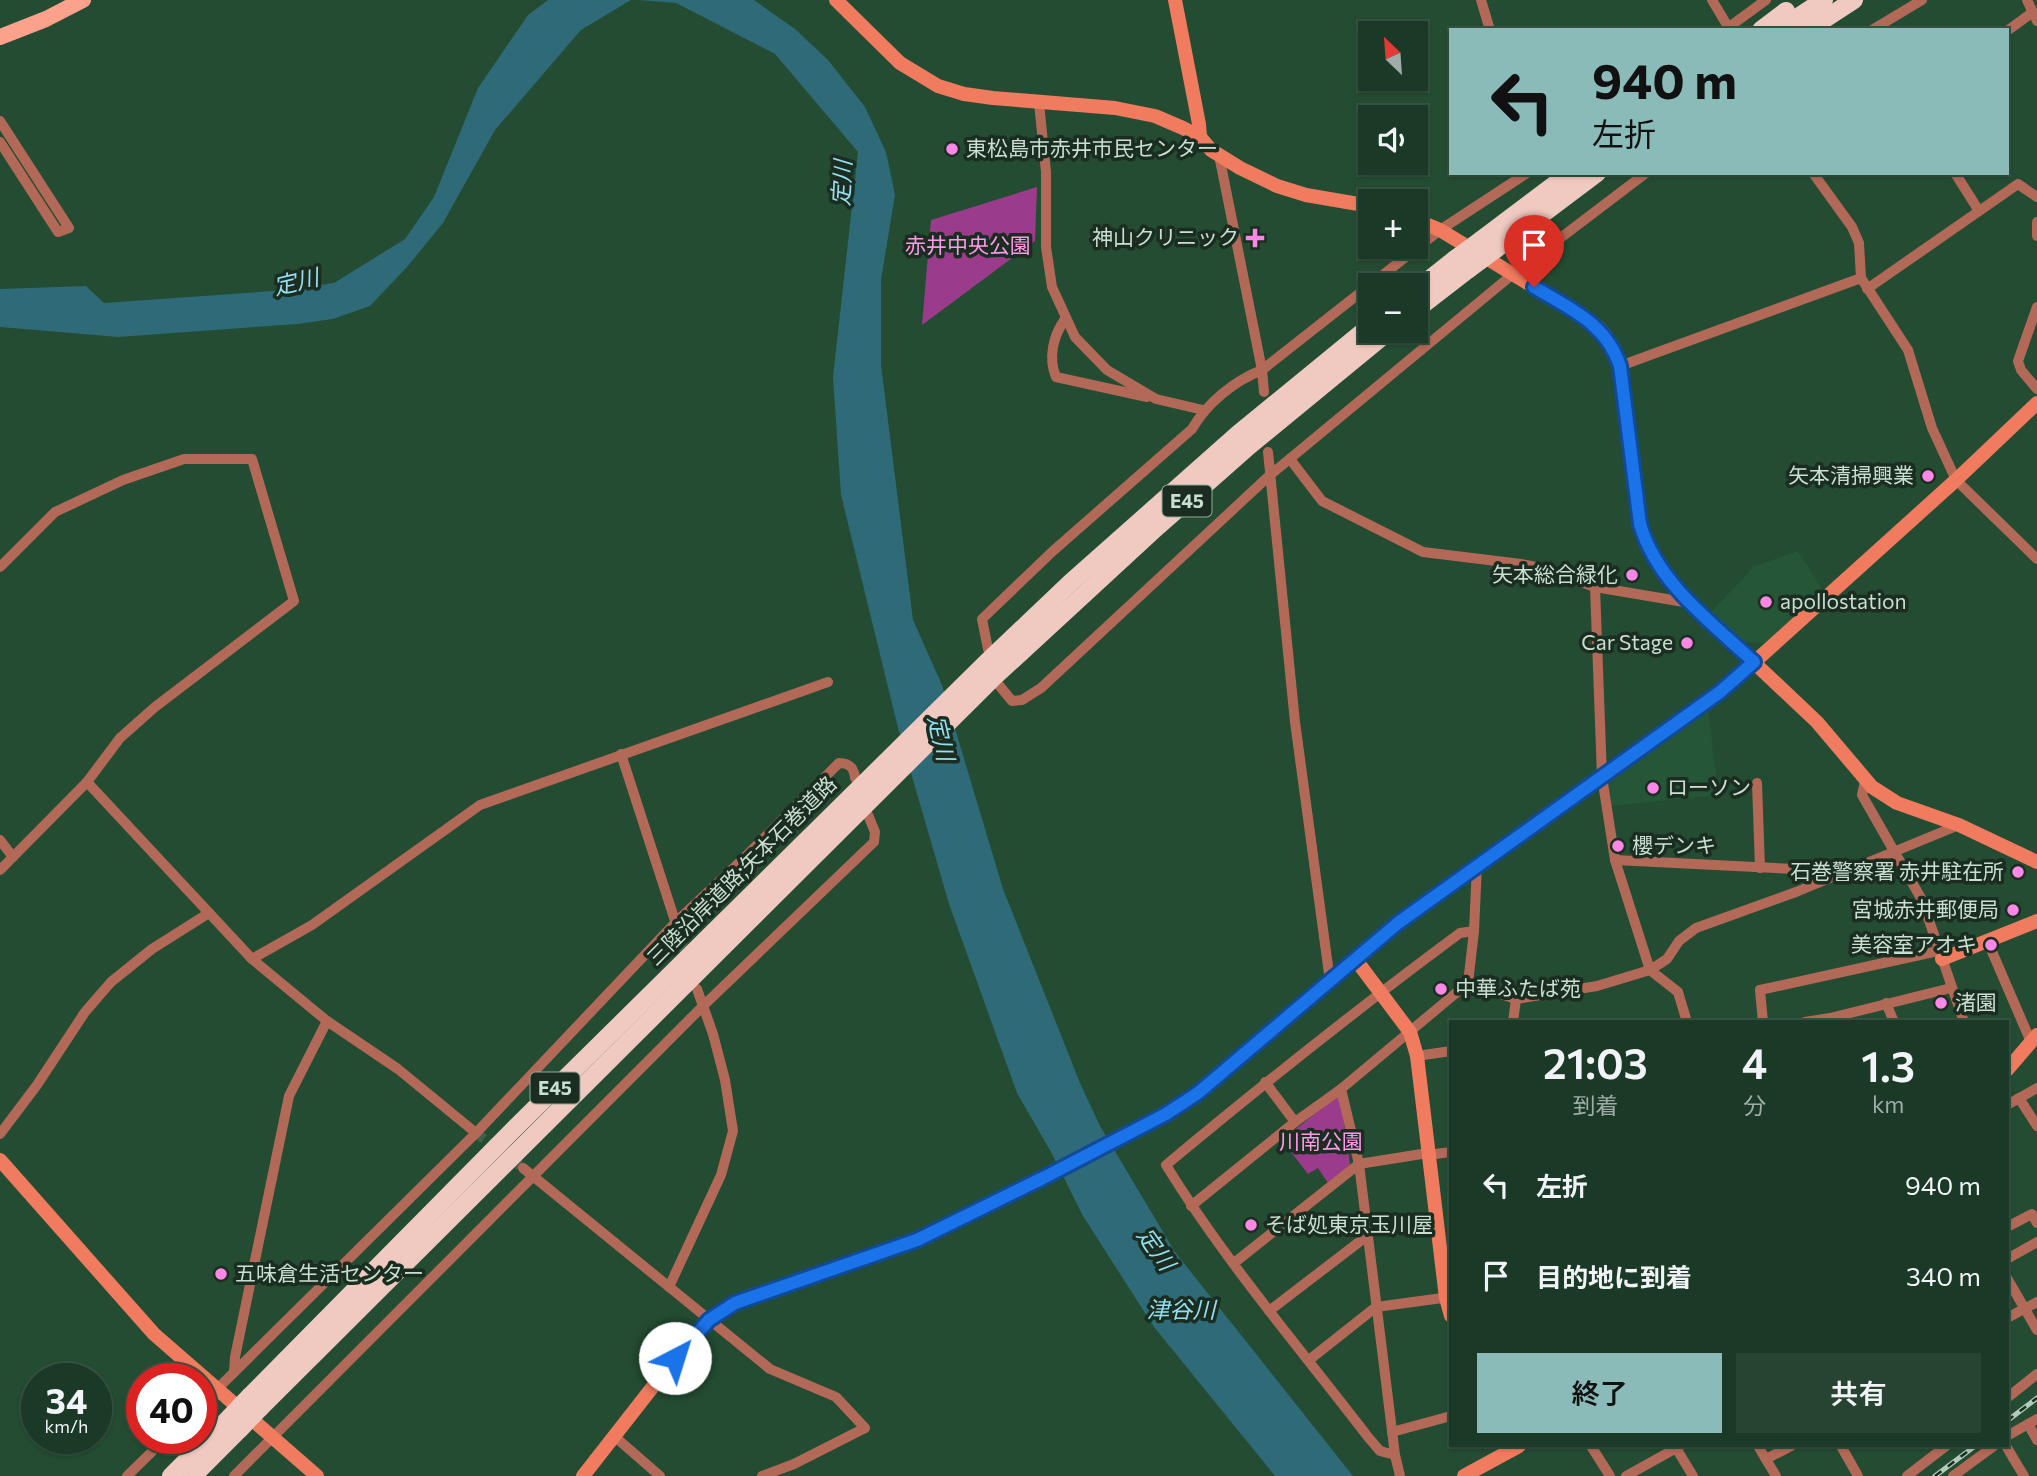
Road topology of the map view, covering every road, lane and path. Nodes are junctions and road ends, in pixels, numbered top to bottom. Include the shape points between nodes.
1 (83, 0) edge
2 (836, 0) edge
3 (1175, 0) edge
4 (1481, 0) edge
5 (1712, 0) edge
6 (1766, 0) edge
7 (1802, 0) edge
8 (1824, 0) edge
9 (1854, 0) edge
10 (1922, 0) edge
11 (2028, 0) edge
12 (2035, 17) edge
13 (1489, 28) edge
14 (1727, 28) edge
15 (1729, 28) edge
16 (1764, 28) edge
17 (1782, 28) edge
18 (1811, 28) edge
19 (1875, 28) edge
20 (2009, 30) edge
21 (0, 37) edge
22 (1039, 103) junction
23 (0, 121) edge
24 (1200, 137) junction
25 (0, 142) edge
26 (1219, 155) junction
27 (1508, 175) edge
28 (1524, 175) edge
29 (1568, 175) edge
30 (1594, 175) edge
31 (1643, 175) edge
32 (1819, 175) edge
33 (1956, 175) edge
34 (1509, 186) junction
35 (2037, 197) edge
36 (1358, 204) edge
37 (1979, 211) junction
38 (2037, 222) edge
39 (1428, 225) edge
40 (1440, 230) junction
41 (2037, 236) edge
42 (1488, 244) junction
43 (1462, 264) junction
44 (1513, 274) junction
45 (1861, 278) junction
46 (1428, 283) edge
47 (1867, 289) junction
48 (1428, 298) edge
49 (2037, 307) edge
50 (1065, 318) junction
51 (1358, 336) edge
52 (1374, 343) edge
53 (1620, 366) junction
54 (1262, 370) junction
55 (2037, 389) edge
56 (1264, 392) dead end
57 (1156, 399) junction
58 (2037, 403) edge
59 (1203, 410) junction
60 (1268, 452) dead end
61 (1290, 459) junction
62 (1269, 477) junction
63 (1956, 480) junction
64 (2037, 559) edge
65 (0, 567) edge
66 (1595, 587) junction
67 (1691, 603) junction
68 (1754, 662) junction
69 (991, 668) junction
70 (828, 682) dead end
71 (621, 754) junction
72 (1602, 777) junction
73 (1864, 781) junction
74 (87, 782) junction
75 (1757, 783) dead end
76 (864, 794) junction
77 (1959, 825) junction
78 (0, 840) edge
79 (1895, 851) junction
80 (13, 857) junction
81 (1615, 860) junction
82 (2037, 862) edge
83 (1476, 865) junction
84 (1760, 868) junction
85 (0, 870) edge
86 (1833, 877) junction
87 (209, 913) junction
88 (2037, 921) edge
89 (677, 926) junction
90 (1474, 931) junction
91 (1987, 940) junction
92 (1940, 955) junction
93 (252, 959) junction
94 (1356, 960) junction
95 (1650, 970) junction
96 (1330, 981) junction
97 (1468, 983) junction
98 (1951, 988) junction
99 (697, 989) dead end
100 (1380, 992) junction
101 (1516, 999) junction
102 (1886, 1003) junction
103 (704, 1006) junction
104 (1513, 1020) edge
105 (1686, 1020) edge
106 (1763, 1020) edge
107 (1818, 1020) edge
108 (1893, 1020) edge
109 (1963, 1020) edge
110 (327, 1021) junction
111 (1410, 1032) junction
112 (2034, 1038) edge
113 (1449, 1051) edge
114 (1417, 1056) junction
115 (2009, 1068) edge
116 (1265, 1082) junction
117 (2037, 1088) edge
118 (1341, 1089) junction
119 (2020, 1098) junction
120 (2009, 1104) edge
121 (1295, 1122) junction
122 (2037, 1126) edge
123 (476, 1133) junction
124 (0, 1134) edge
125 (1449, 1152) edge
126 (1428, 1154) junction
127 (0, 1160) edge
128 (1359, 1164) junction
129 (523, 1168) tunnel mouth
130 (534, 1177) junction
131 (1191, 1206) junction
132 (2037, 1223) edge
133 (2009, 1226) edge
134 (1367, 1236) junction
135 (2037, 1242) edge
136 (2009, 1258) edge
137 (1234, 1263) junction
138 (2009, 1281) edge
139 (669, 1287) junction
140 (1448, 1297) edge
141 (2037, 1302) edge
142 (1376, 1307) junction
143 (2025, 1308) junction
144 (1269, 1311) junction
145 (2009, 1317) edge
146 (709, 1320) junction
147 (2037, 1330) edge
148 (1309, 1360) junction
149 (187, 1363) edge
150 (234, 1372) junction
151 (2037, 1374) edge
152 (217, 1390) joint
153 (2009, 1396) edge
154 (1449, 1417) edge
155 (2032, 1422) edge
156 (235, 1423) junction
157 (1392, 1432) junction
158 (2009, 1435) edge
159 (614, 1436) junction
160 (272, 1438) junction
161 (2037, 1440) edge
162 (1485, 1447) edge
163 (1517, 1447) edge
164 (1592, 1447) edge
165 (1678, 1447) edge
166 (1759, 1447) edge
167 (1789, 1447) edge
168 (1842, 1447) edge
169 (1926, 1447) edge
170 (1945, 1447) edge
171 (1993, 1447) edge
172 (2007, 1447) edge
173 (150, 1454) edge
174 (1395, 1455) junction
175 (1932, 1457) junction
176 (1766, 1459) junction
177 (1490, 1461) junction
178 (127, 1476) edge
179 (171, 1476) edge
180 (193, 1476) edge
181 (234, 1476) edge
182 (317, 1476) edge
183 (583, 1476) edge
184 (660, 1476) edge
185 (762, 1476) edge
186 (1400, 1476) edge
187 (1464, 1476) edge
188 (1610, 1476) edge
189 (1626, 1476) edge
190 (1693, 1476) edge
191 (1776, 1476) edge
192 (1858, 1476) edge
193 (1907, 1476) edge
194 (1954, 1476) edge
195 (2024, 1476) edge

1 - 21 main road
2 - 22 street via 901,63 938,86 964,94
3 - 24 street
4 - 13 street
5 - 14 street
6 - 15 street
7 - 16 highway
8 - 17 highway
9 - 18 highway
10 - 19 street
11 - 12 street
12 - 20 street
22 - 24 street via 1128,110 1155,116
22 - 50 street via 1046,172 1046,247 1052,287
23 - 25 street via 69,229 58,232
24 - 26 street
26 - 36 street via 1277,186
26 - 54 street
27 - 34 street
28 - 34 street
29 - 42 highway
30 - 42 highway
31 - 44 street
32 - 45 street via 1859,243
33 - 37 street
34 - 40 street
35 - 37 street via 2018,184
37 - 47 street
38 - 41 street
39 - 40 street
40 - 44 street
40 - 54 street
42 - 43 highway, bridge
43 - 46 highway
43 - 48 highway
44 - 53 street via 1598,328 1612,345
44 - 61 street
45 - 47 street
45 - 53 street
47 - 63 street via 1908,351
49 - 55 street via 2018,361
50 - 57 street via 1075,337 1107,370
50 - 57 street via 1050,363 1056,377
51 - 69 highway, 三陸沿岸道路;矢本石巻道路 / E45 via 1191,475
52 - 69 highway, 三陸沿岸道路;矢本石巻道路 / E45
53 - 67 street via 1646,545
54 - 56 street
54 - 59 street
57 - 59 street
58 - 63 street
59 - 69 street via 1192,429 982,619
60 - 62 street
61 - 62 street
61 - 66 street via 1322,502 1410,547 1546,569
62 - 69 street via 1041,688 1012,701
62 - 96 street via 1295,722
63 - 64 street
63 - 68 street
65 - 74 street via 55,512 123,480 184,459 252,459 294,601 155,707 120,738
66 - 67 street
66 - 72 street
67 - 68 street
68 - 72 street
68 - 73 street via 1817,722
69 - 76 highway, 三陸沿岸道路;矢本石巻道路 / E45
70 - 71 street
71 - 89 street
71 - 93 street via 480,805 312,925
72 - 81 street
72 - 83 street
73 - 77 street via 1898,803
73 - 79 street via 1862,796
74 - 80 street
74 - 87 street
75 - 84 street
76 - 89 street via 850,765 839,763
76 - 103 street via 874,842
76 - 156 highway, 三陸沿岸道路;矢本石巻道路 / E45, bridge via 531,1112
77 - 79 street
77 - 82 street
78 - 80 street
79 - 86 street
79 - 92 street via 1922,900
80 - 85 street
81 - 84 street
81 - 95 street
83 - 90 street
83 - 94 street
84 - 86 street via 1815,870
86 - 95 street via 1696,928
87 - 93 street
87 - 124 street via 111,982
88 - 91 street
89 - 123 street
90 - 97 street
90 - 100 street via 1460,933
91 - 92 street
91 - 112 street
92 - 98 street
92 - 106 street via 1760,990
93 - 110 street
94 - 96 street
94 - 100 street
95 - 101 street via 1597,986
95 - 105 street via 1678,992
96 - 146 street via 1198,1093 1117,1139 917,1240 748,1297
97 - 101 street
97 - 111 street
98 - 102 street
98 - 109 street
99 - 103 street
100 - 111 street
100 - 116 street
101 - 104 street
102 - 107 street
102 - 108 street
103 - 130 street
103 - 139 street via 733,1131 721,1175
110 - 123 street via 398,1069
110 - 150 street via 289,1096
111 - 114 street
111 - 118 street
112 - 115 street
113 - 114 street
114 - 126 street
116 - 121 street
116 - 131 street via 1166,1165
117 - 119 street
118 - 121 street
118 - 128 street
119 - 120 street
119 - 122 street
121 - 131 street
123 - 150 street
125 - 126 street
126 - 128 street
126 - 140 street
127 - 149 street via 154,1334
128 - 134 street
128 - 137 street
129 - 130 street
130 - 139 street
130 - 160 street
131 - 137 street
132 - 133 street via 2032,1214
134 - 142 street
134 - 144 street
135 - 136 street
137 - 144 street
138 - 143 street
139 - 146 street
140 - 142 street
141 - 143 street
142 - 148 street
142 - 157 street
143 - 145 street
143 - 147 street
144 - 148 street
146 - 159 street
146 - 185 street via 770,1369 836,1397 865,1428
148 - 174 street via 1380,1451
150 - 152 street
151 - 153 street
152 - 160 street
154 - 157 street
155 - 158 street
155 - 161 street
156 - 179 highway, 三陸沿岸道路;矢本石巻道路 / E45
156 - 180 highway, 三陸沿岸道路;矢本石巻道路 / E45
157 - 174 street
159 - 183 street
159 - 184 street
160 - 181 street
160 - 182 street
162 - 177 street
163 - 177 street
164 - 188 street
165 - 189 street
165 - 190 street
166 - 176 street
167 - 176 street
168 - 192 street
169 - 175 street
170 - 175 street
171 - 194 street
172 - 195 street
173 - 178 street
174 - 186 street
175 - 193 street
176 - 191 street
177 - 187 street

